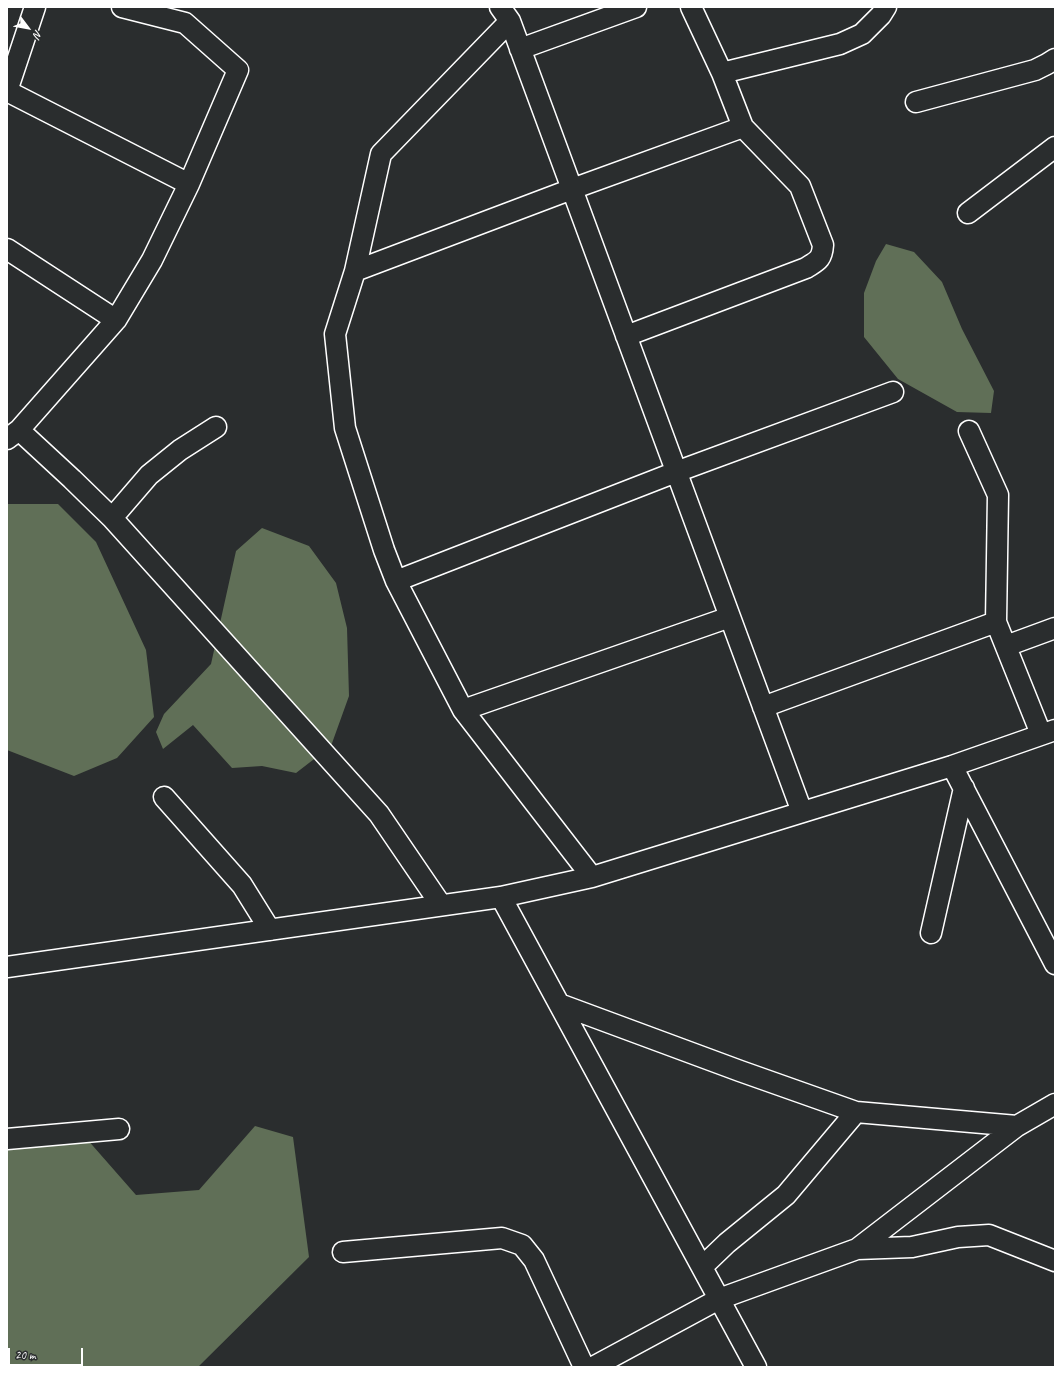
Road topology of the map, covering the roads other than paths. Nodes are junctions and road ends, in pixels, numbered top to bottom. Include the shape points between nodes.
1 (35, 7) edge
2 (122, 7) edge
3 (636, 7) edge
4 (691, 7) edge
5 (886, 7) edge
6 (505, 14) edge
7 (520, 49) junction
8 (13, 54) edge
9 (1055, 59) edge
10 (722, 73) junction
11 (916, 102) dead end
12 (743, 127) junction
13 (1055, 147) edge
14 (188, 184) junction
15 (572, 189) junction
16 (968, 213) dead end
17 (7, 249) edge
18 (355, 270) junction
19 (116, 320) junction
20 (626, 336) junction
21 (893, 392) dead end
22 (216, 427) dead end
23 (969, 431) dead end
24 (13, 435) edge
25 (676, 472) junction
26 (112, 518) junction
27 (396, 581) junction
28 (730, 616) junction
29 (996, 622) junction
30 (1055, 628) edge
31 (1006, 646) junction
32 (762, 707) junction
33 (463, 710) junction
34 (1048, 732) edge
35 (952, 766) junction
36 (964, 788) junction
37 (164, 797) dead end
38 (802, 812) junction
39 (592, 877) junction
40 (501, 897) junction
41 (441, 905) junction
42 (270, 930) junction
43 (931, 933) dead end
44 (1055, 964) edge
45 (7, 968) edge
46 (559, 1004) junction
47 (1055, 1104) edge
48 (856, 1112) junction
49 (1017, 1126) junction
50 (119, 1129) dead end
51 (7, 1138) edge
52 (857, 1249) junction
53 (343, 1252) dead end
54 (1055, 1261) edge
55 (702, 1267) junction
56 (719, 1299) junction
57 (584, 1367) edge
58 (593, 1367) edge
59 (756, 1367) edge

1 - 8 street
2 - 14 street via 185,23 238,70
3 - 7 street
4 - 10 street
5 - 10 street via 862,34 840,44
6 - 7 street
6 - 18 street via 382,154
7 - 15 street
8 - 14 street via 7,91
9 - 11 street via 1035,70
10 - 12 street
12 - 15 street
12 - 20 street via 800,186 823,245 819,259 806,268
13 - 16 street
14 - 19 street via 152,260
15 - 18 street
15 - 20 street
17 - 19 street
18 - 27 street via 335,334 345,428
19 - 24 street
20 - 25 street
21 - 25 street
22 - 26 street via 180,450 149,475
23 - 29 street via 998,495
24 - 26 street via 72,479
25 - 27 street
25 - 28 street
26 - 41 street via 379,814
27 - 33 street
28 - 32 street
28 - 33 street
29 - 31 street
29 - 32 street
30 - 31 street
31 - 34 street
32 - 38 street
33 - 39 street
34 - 35 street
35 - 36 street
35 - 38 street
36 - 43 street
36 - 44 street
37 - 42 street via 242,885
38 - 39 street
39 - 40 street
40 - 41 street
40 - 46 street
41 - 42 street
42 - 45 street
46 - 48 street
46 - 55 street
47 - 49 street
48 - 49 street
48 - 55 street via 786,1195
49 - 52 street
50 - 51 street
52 - 54 street via 912,1247 958,1236 989,1235
52 - 56 street
53 - 57 street via 502,1238 522,1246 534,1260
55 - 56 street
56 - 58 street
56 - 59 street

